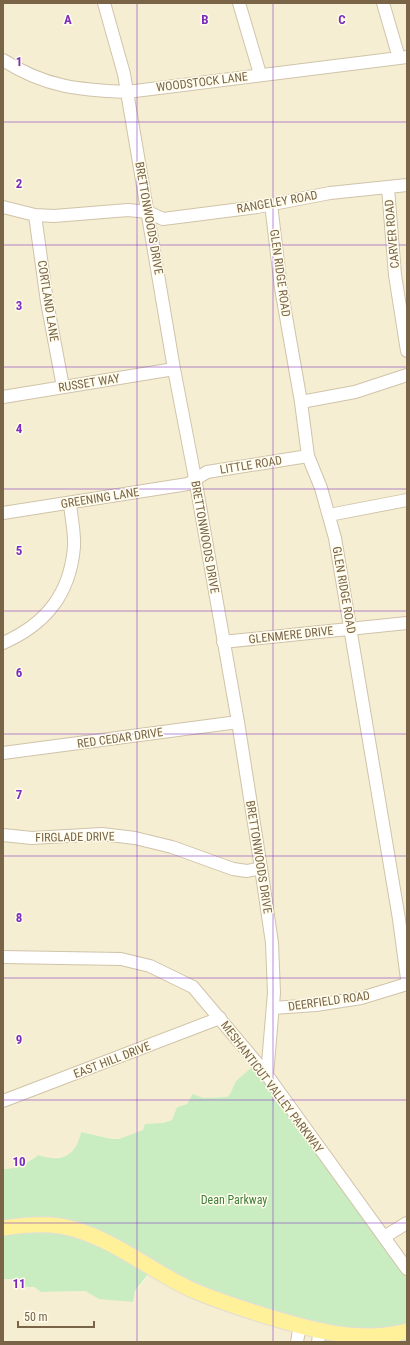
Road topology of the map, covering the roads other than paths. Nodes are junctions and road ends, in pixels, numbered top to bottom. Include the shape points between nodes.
1 (104, 3) edge
2 (239, 3) edge
3 (383, 3) edge
4 (403, 57) edge
5 (3, 60) edge
6 (260, 74) junction
7 (127, 92) junction
8 (407, 185) edge
9 (388, 188) junction
10 (271, 204) junction
11 (3, 207) edge
12 (148, 212) junction
13 (35, 215) junction
14 (407, 351) edge
15 (174, 368) junction
16 (407, 376) edge
17 (63, 387) junction
18 (3, 397) edge
19 (301, 402) junction
20 (308, 456) junction
21 (195, 478) junction
22 (407, 500) edge
23 (70, 503) junction
24 (3, 513) edge
25 (329, 515) junction
26 (407, 623) edge
27 (351, 628) junction
28 (223, 642) junction
29 (3, 643) edge
30 (238, 722) junction
31 (3, 753) edge
32 (3, 835) edge
33 (261, 868) junction
34 (3, 957) edge
35 (407, 978) edge
36 (407, 984) edge
37 (273, 1008) junction
38 (220, 1018) junction
39 (266, 1076) junction
40 (3, 1101) edge
41 (407, 1222) edge
42 (3, 1228) edge
43 (384, 1238) junction
44 (407, 1269) edge
45 (300, 1325) junction
46 (407, 1331) edge
47 (319, 1336) edge
48 (297, 1342) edge

1 - 7 street, BRETTONWOODS DRIVE
2 - 6 street
3 - 4 street
4 - 6 street, WOODSTOCK LANE
5 - 7 street, WOODSTOCK LANE via 38,78 60,85 83,90
6 - 7 street, WOODSTOCK LANE
7 - 12 street, BRETTONWOODS DRIVE
8 - 9 street, RANGELEY ROAD
9 - 10 street, RANGELEY ROAD via 330,193
9 - 14 street, CARVER ROAD via 395,275
10 - 12 street, RANGELEY ROAD via 162,219
10 - 19 street, GLEN RIDGE ROAD via 281,288
11 - 13 street, RANGELEY ROAD
12 - 13 street, RANGELEY ROAD via 128,210 54,216
12 - 15 street, BRETTONWOODS DRIVE
13 - 17 street, CORTLAND LANE via 47,302
15 - 17 street, RUSSET WAY
15 - 21 street, BRETTONWOODS DRIVE
16 - 19 street via 355,392
17 - 18 street, RUSSET WAY
19 - 20 street, GLEN RIDGE ROAD
20 - 21 street, LITTLE ROAD via 207,472
20 - 25 street, GLEN RIDGE ROAD
21 - 23 street, GREENING LANE via 188,484
21 - 28 street, BRETTONWOODS DRIVE
22 - 25 street
23 - 24 street, GREENING LANE
23 - 29 street via 74,546 69,578 48,614 20,635
25 - 27 street, GLEN RIDGE ROAD
26 - 27 street, GLENMERE DRIVE
27 - 28 street, GLENMERE DRIVE
27 - 35 street, GLEN RIDGE ROAD
28 - 30 street, BRETTONWOODS DRIVE
30 - 31 street, RED CEDAR DRIVE
30 - 33 street, BRETTONWOODS DRIVE
32 - 33 street, FIRGLADE DRIVE via 32,838 102,834 135,838 172,847 233,869 247,871
33 - 37 street, BRETTONWOODS DRIVE via 272,943
34 - 38 street, MESHANTICUT VALLEY PARKWAY via 122,959 150,966 193,987
36 - 37 street, DEERFIELD ROAD via 361,998
37 - 39 street, BRETTONWOODS DRIVE
38 - 39 street, MESHANTICUT VALLEY PARKWAY
38 - 40 street, EAST HILL DRIVE
39 - 43 street, MESHANTICUT VALLEY PARKWAY
41 - 43 street
42 - 45 main road via 37,1224 60,1226 86,1233 192,1290
43 - 44 street, MESHANTICUT VALLEY PARKWAY
45 - 47 main road
45 - 48 street
46 - 47 main road via 378,1336

